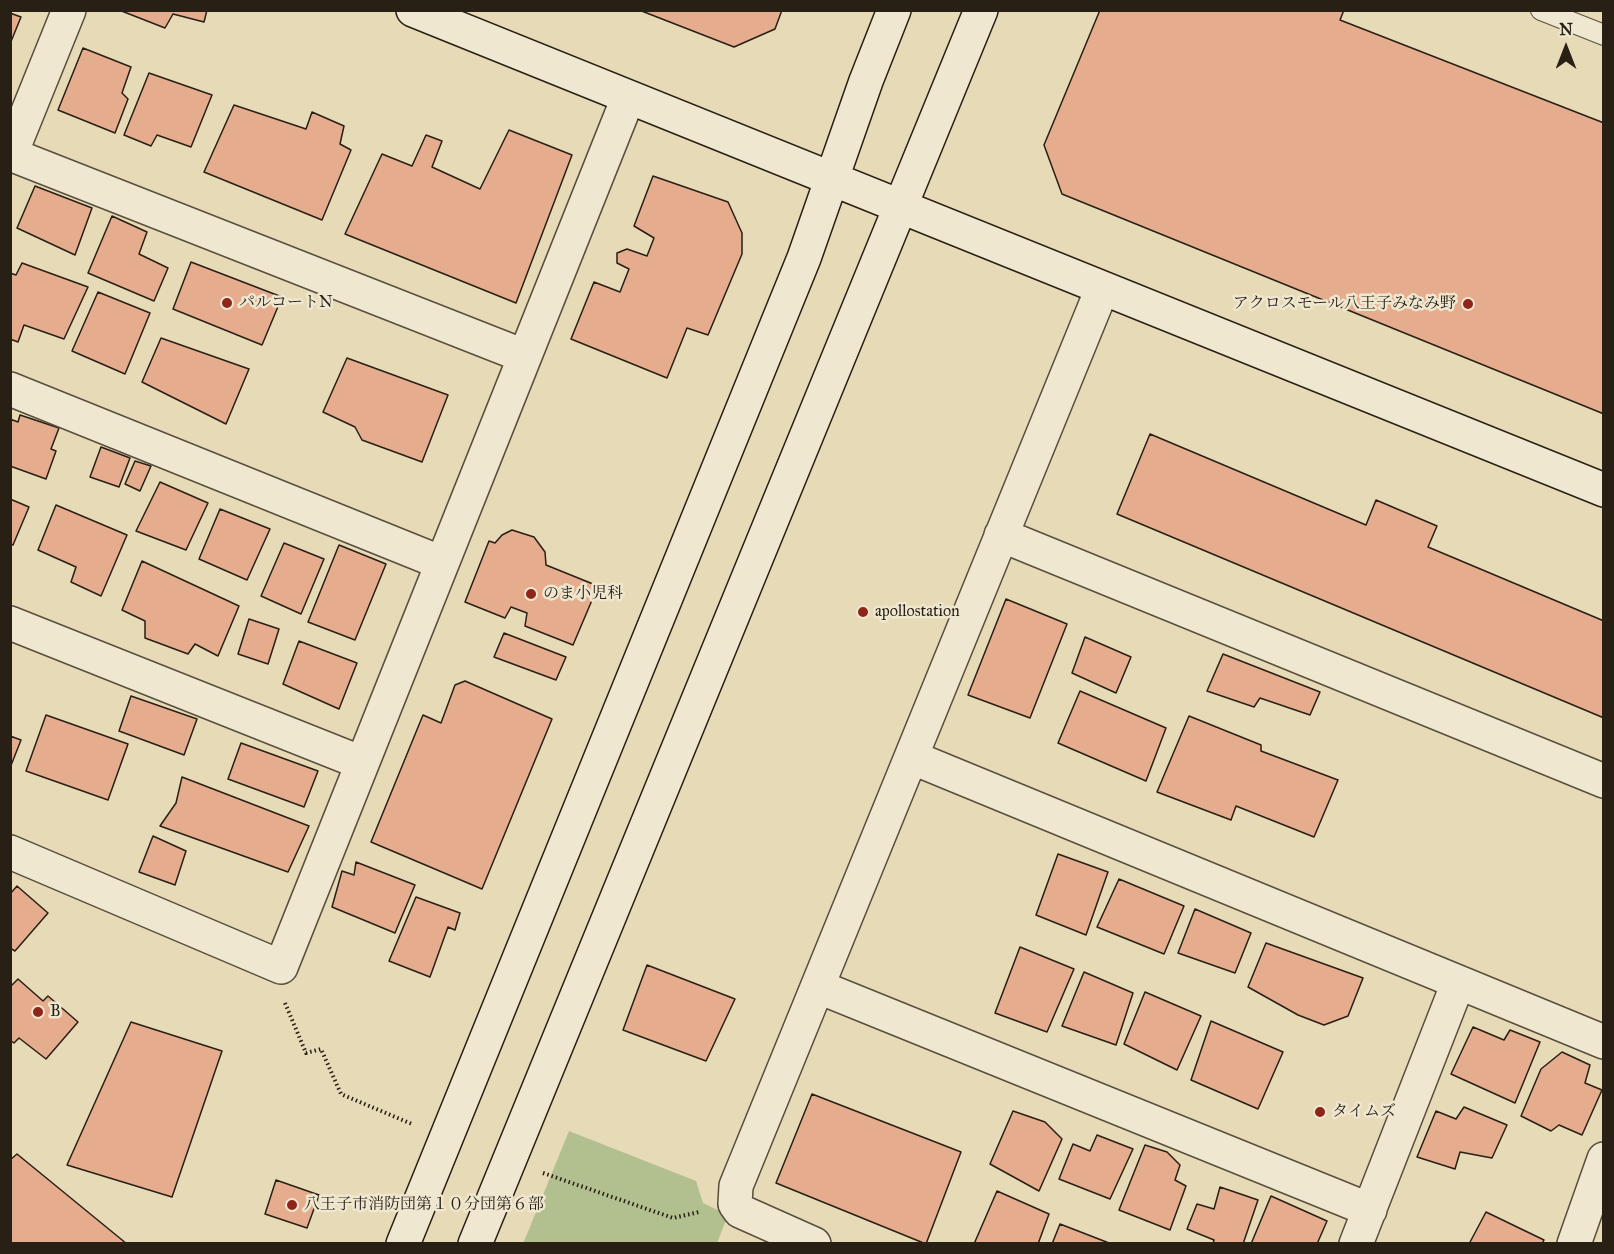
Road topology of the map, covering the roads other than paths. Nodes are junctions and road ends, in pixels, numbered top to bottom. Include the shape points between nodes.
1 (69, 10) edge
2 (413, 10) edge
3 (894, 10) edge
4 (981, 10) edge
5 (1541, 10) edge
6 (1604, 35) edge
7 (628, 98) junction
8 (11, 155) edge
9 (831, 180) junction
10 (899, 208) junction
11 (1102, 289) junction
12 (524, 356) junction
13 (10, 389) edge
14 (1604, 490) edge
15 (1001, 535) junction
16 (442, 563) junction
17 (10, 623) edge
18 (911, 757) junction
19 (362, 763) junction
20 (1604, 781) edge
21 (10, 852) edge
22 (1458, 983) junction
23 (819, 987) junction
24 (1604, 1042) edge
25 (1604, 1159) edge
26 (1370, 1209) junction
27 (403, 1244) edge
28 (475, 1244) edge
29 (814, 1244) edge
30 (1356, 1244) edge
31 (1574, 1244) edge

1 - 8 street
2 - 7 street
3 - 9 street
4 - 10 street
5 - 6 lane
7 - 9 street
7 - 12 street
8 - 12 street
9 - 10 street
9 - 27 street via 804,258
10 - 11 street
10 - 28 street
11 - 14 street
11 - 15 street
12 - 16 street
13 - 16 street
15 - 18 street
15 - 20 street
16 - 19 street
17 - 19 street
18 - 22 street
18 - 23 street
19 - 21 street via 281,967
22 - 24 street
22 - 26 street
23 - 26 street
23 - 29 street via 734,1196 735,1204 748,1217
25 - 31 street
26 - 30 street

